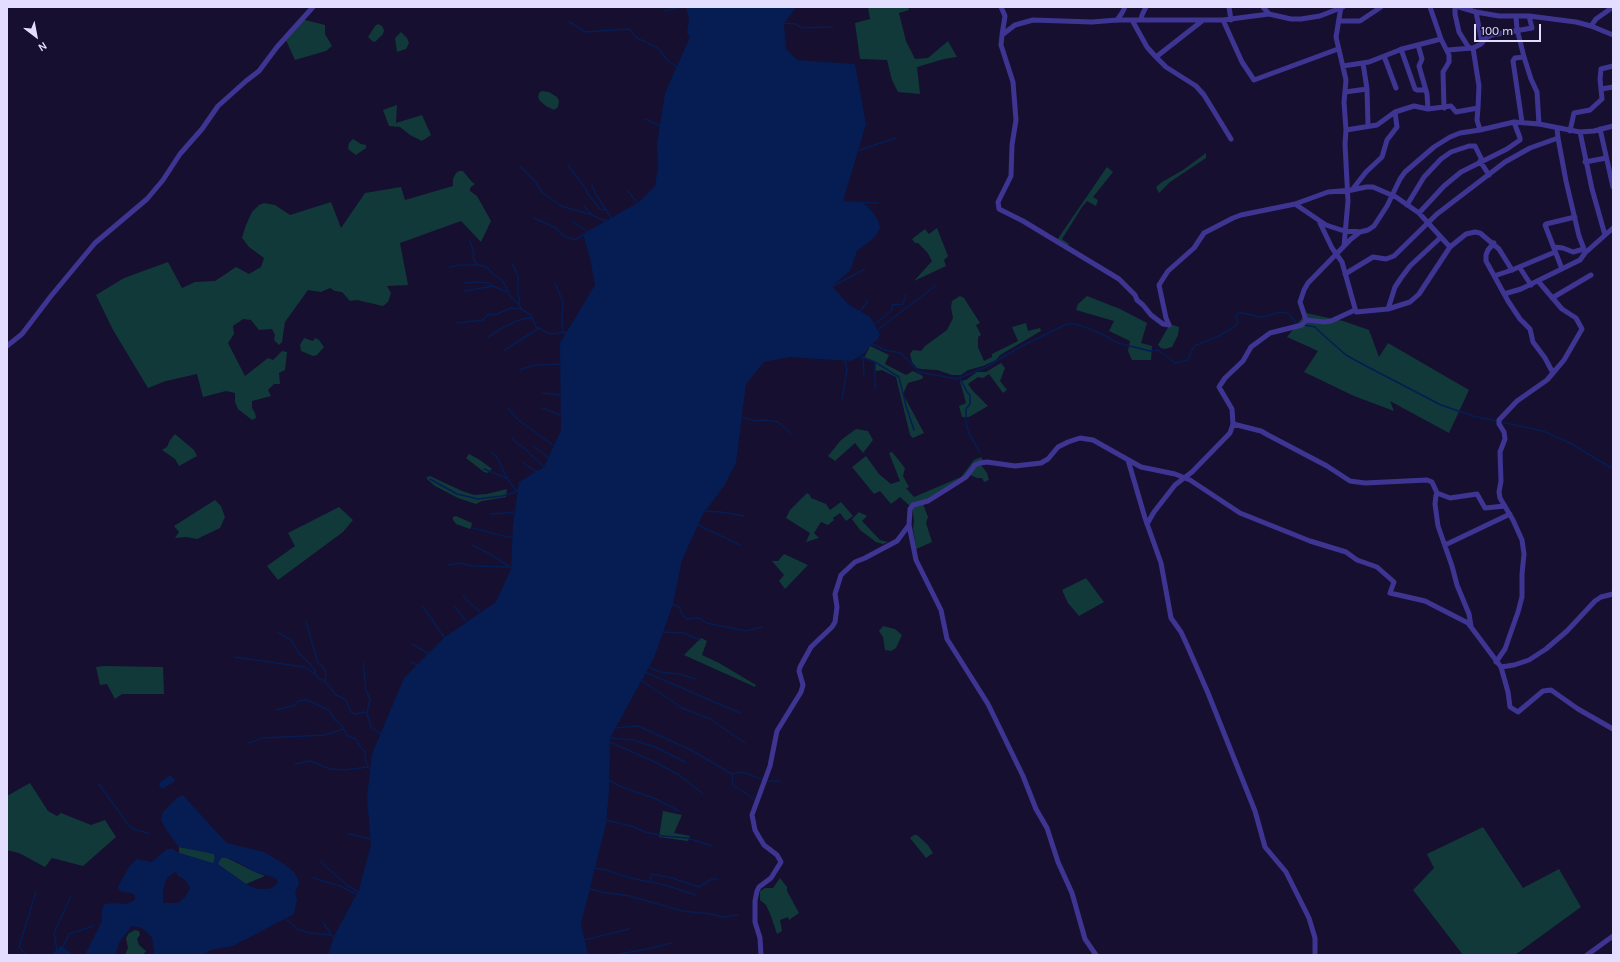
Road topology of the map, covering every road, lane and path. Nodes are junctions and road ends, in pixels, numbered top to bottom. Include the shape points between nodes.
1 (313, 7) edge
2 (1001, 7) edge
3 (1124, 7) edge
4 (1146, 7) edge
5 (1229, 7) edge
6 (1263, 7) edge
7 (1380, 7) edge
8 (1430, 7) edge
9 (1455, 7) edge
10 (1461, 7) edge
11 (1613, 7) edge
12 (1339, 8) edge
13 (1476, 12) junction
14 (1269, 14) junction
15 (1529, 16) junction
16 (1516, 17) junction
17 (1117, 20) junction
18 (1132, 20) junction
19 (1141, 20) junction
20 (1223, 20) junction
21 (1231, 20) junction
22 (1202, 21) junction
23 (1339, 22) junction
24 (1591, 26) junction
25 (1517, 31) junction
26 (1002, 35) junction
27 (1613, 35) edge
28 (1441, 39) junction
29 (1482, 43) junction
30 (1418, 45) junction
31 (1471, 48) junction
32 (1338, 49) junction
33 (1401, 49) junction
34 (1448, 50) junction
35 (1384, 56) junction
36 (1156, 57) junction
37 (1524, 57) junction
38 (1363, 63) junction
39 (1343, 66) junction
40 (1613, 66) edge
41 (1613, 87) edge
42 (1396, 88) dead end
43 (1367, 89) junction
44 (1601, 89) junction
45 (1426, 90) junction
46 (1345, 92) junction
47 (1444, 108) junction
48 (1478, 108) junction
49 (1428, 109) junction
50 (1395, 112) junction
51 (1514, 122) junction
52 (1522, 122) junction
53 (1539, 124) junction
54 (1368, 126) junction
55 (1613, 126) edge
56 (1557, 128) junction
57 (1600, 129) junction
58 (1346, 130) junction
59 (1480, 130) junction
60 (1570, 131) junction
61 (1580, 132) junction
62 (1558, 138) junction
63 (1231, 139) dead end
64 (1606, 158) junction
65 (1481, 161) junction
66 (1586, 162) junction
67 (1489, 175) junction
68 (1613, 187) edge
69 (1350, 190) junction
70 (1392, 195) junction
71 (1295, 204) junction
72 (1407, 205) junction
73 (1419, 213) junction
74 (1575, 217) junction
75 (1320, 223) junction
76 (1429, 223) junction
77 (1613, 228) edge
78 (1346, 230) junction
79 (1360, 232) junction
80 (1605, 235) junction
81 (1441, 237) junction
82 (1494, 243) junction
83 (1344, 246) junction
84 (1450, 247) junction
85 (1554, 250) junction
86 (1584, 251) junction
87 (1338, 254) junction
88 (1520, 268) junction
89 (1562, 269) junction
90 (1512, 270) junction
91 (1345, 274) junction
92 (1591, 275) dead end
93 (1494, 276) junction
94 (1538, 280) junction
95 (1531, 285) junction
96 (1504, 294) junction
97 (1552, 298) junction
98 (1388, 309) junction
99 (1355, 310) junction
100 (1306, 320) junction
101 (7, 346) edge
102 (1553, 373) junction
103 (1233, 424) junction
104 (1128, 460) junction
105 (1185, 478) junction
106 (1437, 493) junction
107 (1505, 506) junction
108 (1510, 514) junction
109 (1147, 524) junction
110 (909, 525) junction
111 (1445, 545) junction
112 (1613, 594) edge
113 (1471, 626) junction
114 (1496, 662) junction
115 (1501, 667) junction
116 (1613, 728) edge
117 (1613, 936) edge
118 (760, 955) edge
119 (1096, 955) edge
120 (1315, 955) edge
121 (1587, 955) edge

1 - 101 street via 259,71 218,106 147,199 98,240 22,334
2 - 26 street via 1005,16
3 - 17 street
4 - 19 street
5 - 21 street
6 - 14 street
7 - 23 street via 1360,21
8 - 28 street
9 - 31 street via 1459,32
10 - 13 street
11 - 24 street via 1596,19
12 - 14 street via 1320,16 1301,19
12 - 23 street
13 - 16 street
13 - 29 street
14 - 21 street
15 - 16 street
15 - 24 street
15 - 25 street via 1532,28
16 - 25 street
17 - 18 street
17 - 26 street via 1032,20 1015,25
18 - 19 street
18 - 36 street via 1147,47
19 - 22 street
20 - 21 street
20 - 22 street
20 - 32 street via 1242,62 1254,80
22 - 36 street
23 - 32 street via 1336,37
24 - 27 street
25 - 29 street via 1492,35
25 - 37 street
26 - 71 street via 1001,45 1013,82 1016,123 1012,140 1011,176 998,202 1000,209 1119,279 1155,319 1163,324 1169,325 1159,285 1168,271 1194,248 1204,234 1238,216
28 - 30 street
28 - 34 street
29 - 31 street
30 - 33 street
30 - 45 street via 1422,59 1419,66
31 - 34 street
31 - 48 street via 1479,86
32 - 39 street
33 - 35 street
33 - 45 street via 1415,89
34 - 47 street via 1450,59 1443,72
35 - 38 street
35 - 42 street
36 - 63 street via 1166,67 1196,86
37 - 52 street via 1513,61
37 - 53 street via 1536,92
38 - 39 street
38 - 43 street
39 - 46 street
40 - 44 street via 1601,69
41 - 44 street
43 - 46 street
43 - 54 street
44 - 60 street via 1601,102 1590,110 1574,113
45 - 49 street
46 - 58 street
47 - 48 street via 1452,106 1456,112
47 - 49 street
48 - 59 street via 1477,120
49 - 50 street via 1414,106
50 - 54 street via 1377,125
50 - 69 street via 1398,127 1387,140 1382,157
51 - 52 street
51 - 59 street
51 - 65 street via 1520,140
52 - 53 street
53 - 56 street
54 - 58 street
55 - 57 street
56 - 60 street
56 - 62 street
57 - 61 street
57 - 64 street
58 - 69 street
59 - 70 street via 1450,136 1434,147 1405,172
60 - 61 street
61 - 66 street
62 - 67 street via 1522,152
62 - 74 street
64 - 66 street
64 - 68 street
65 - 67 street
65 - 72 street via 1476,146 1451,152 1424,177
65 - 73 street via 1461,172 1444,186
66 - 80 street
67 - 76 street via 1437,214
69 - 70 street via 1370,186
69 - 71 street via 1328,192
69 - 78 street
70 - 72 street
70 - 79 street via 1374,226
71 - 75 street
72 - 73 street
73 - 76 street
74 - 85 street via 1545,225
74 - 86 street
75 - 78 street
75 - 87 street via 1332,248
76 - 81 street
76 - 91 street via 1394,256 1386,259 1373,257
77 - 80 street
78 - 79 street
78 - 83 street
79 - 83 street
80 - 86 street
81 - 84 street
81 - 98 street via 1410,266 1395,287
82 - 84 street via 1475,232 1466,234
82 - 90 street
82 - 93 street via 1486,255 1486,261
83 - 87 street
84 - 98 street via 1419,294 1410,302
85 - 86 street via 1563,248 1573,252
85 - 88 street
85 - 89 street
86 - 89 street via 1580,260
87 - 91 street
87 - 100 street via 1304,290 1300,302
88 - 90 street
88 - 95 street
89 - 94 street
90 - 93 street
91 - 99 street
92 - 97 street
93 - 96 street
94 - 95 street
94 - 97 street
95 - 96 street
96 - 102 street via 1517,315 1530,328 1533,342
97 - 102 street via 1562,309 1576,318 1582,330
98 - 99 street via 1356,312
99 - 100 street via 1331,321
100 - 103 street via 1300,327 1270,333 1251,347 1243,361 1222,381 1219,387 1232,409
102 - 107 street via 1517,401 1499,420 1505,439 1500,452 1499,492
103 - 105 street via 1228,436
103 - 106 street via 1268,435 1350,481 1365,483 1428,480 1432,482
104 - 105 street
104 - 109 street
104 - 110 street via 1093,440 1080,438 1058,447 1048,460 1041,463 1015,466 980,462 949,489 913,506 910,509
105 - 109 street via 1171,490
105 - 113 street via 1240,513 1310,541 1346,552 1357,560 1377,567 1394,582 1390,593 1425,601
106 - 107 street via 1450,498 1477,494 1485,508
106 - 111 street via 1437,520
107 - 108 street
108 - 111 street
108 - 114 street via 1524,549 1522,597 1511,636
109 - 120 street via 1161,563 1171,618 1181,632 1208,693 1255,811 1265,847 1286,872 1309,918
110 - 118 street via 897,541 855,562 842,572 835,594 837,606 834,625 811,647 800,667 803,685 801,692 777,731 770,766 752,815 759,837 781,862 771,878 757,891 755,922 760,938
110 - 119 street via 916,560 941,610 947,639 988,704 1023,776 1036,809 1047,828 1076,905 1085,939
111 - 113 street
112 - 115 street via 1595,601 1546,649 1529,660
113 - 114 street
114 - 115 street
115 - 116 street via 1510,707 1518,712 1543,691 1551,690 1578,709
117 - 121 street

